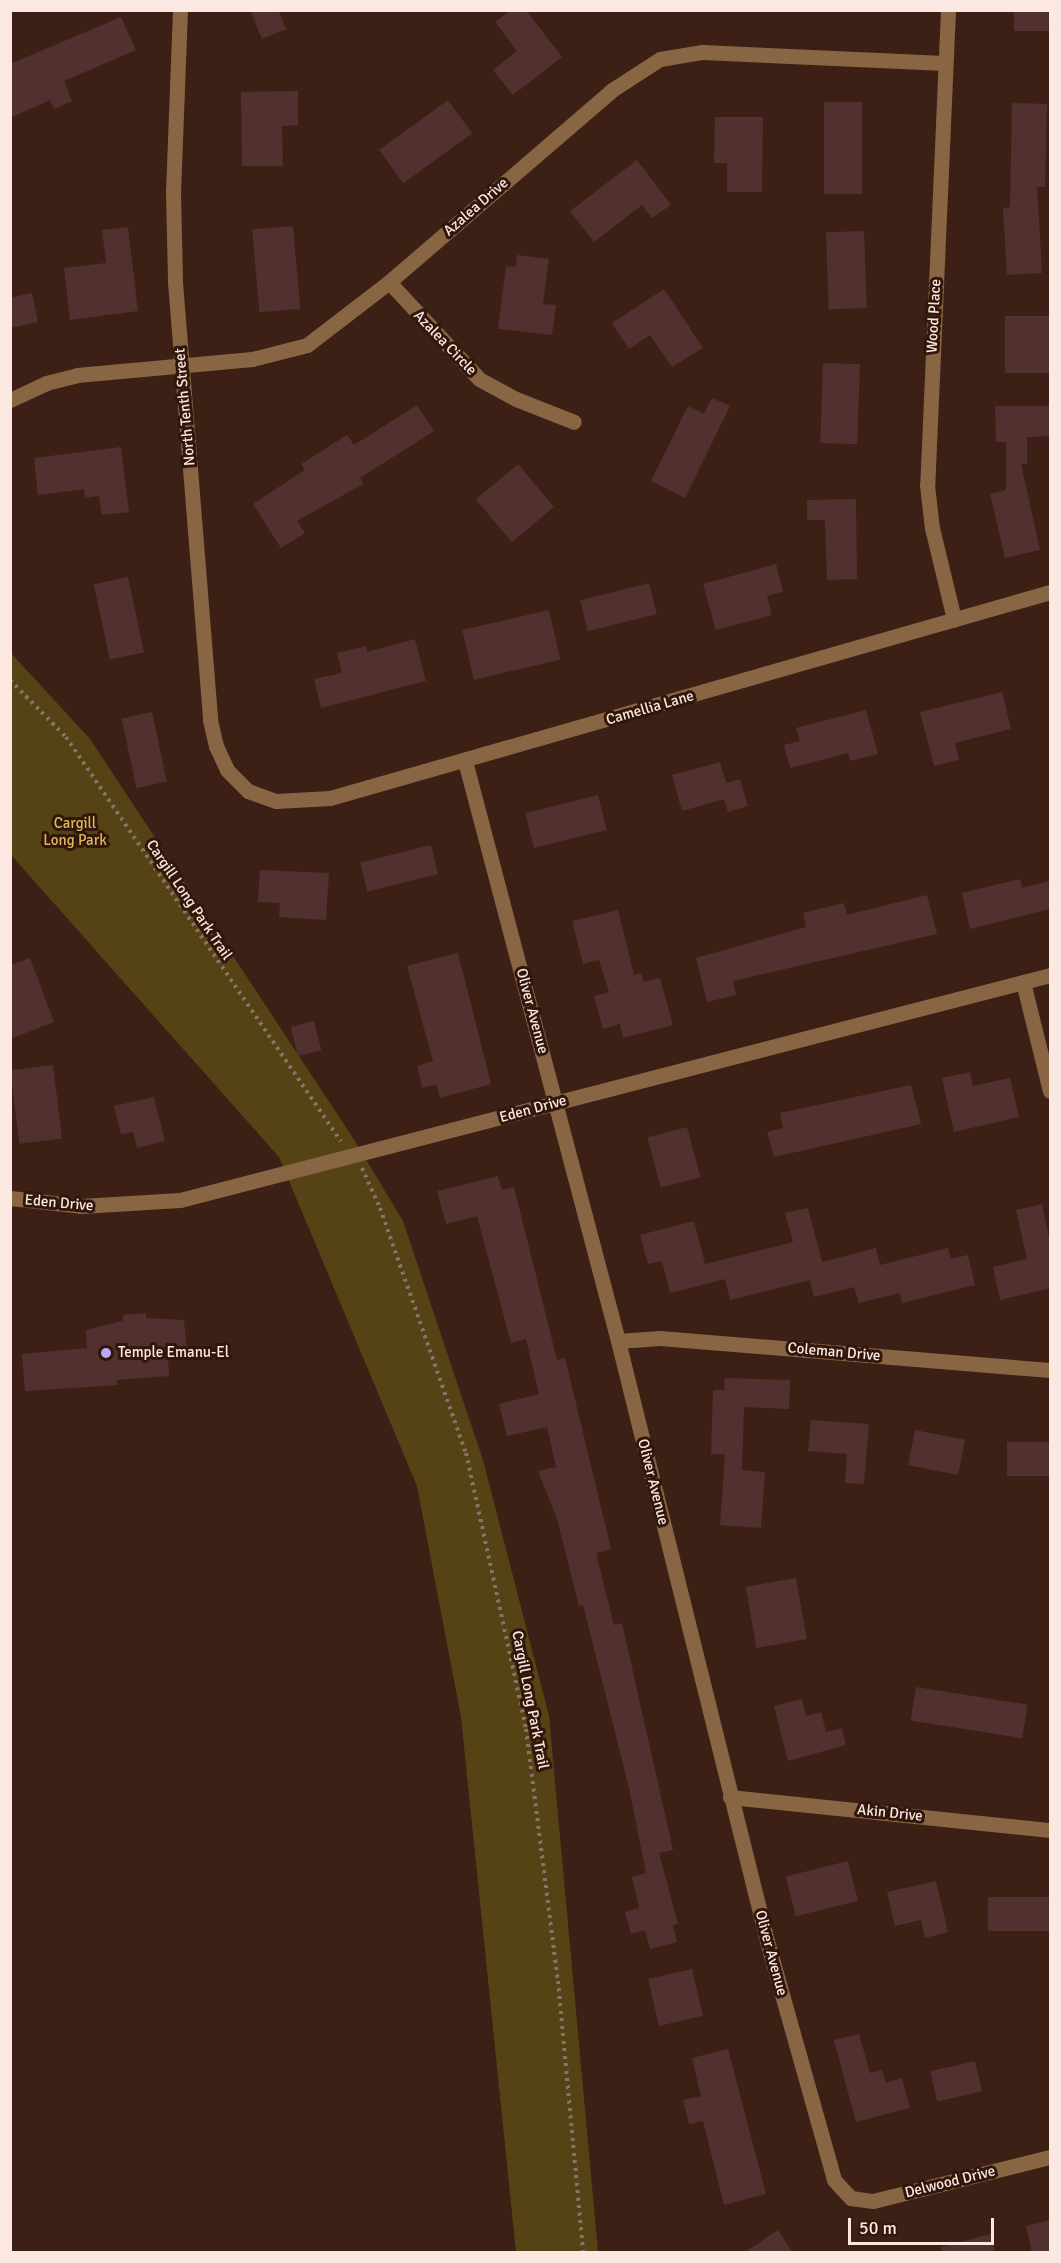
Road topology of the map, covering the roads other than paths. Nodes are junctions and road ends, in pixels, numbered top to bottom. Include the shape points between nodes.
1 (180, 10) edge
2 (948, 10) edge
3 (945, 63) junction
4 (389, 282) junction
5 (182, 366) junction
6 (10, 400) edge
7 (574, 422) dead end
8 (1050, 592) edge
9 (954, 619) junction
10 (465, 761) junction
11 (248, 791) joint
12 (1050, 975) edge
13 (1023, 982) junction
14 (1050, 1091) edge
15 (556, 1102) junction
16 (10, 1198) edge
17 (618, 1341) junction
18 (1050, 1371) edge
19 (730, 1797) junction
20 (1050, 1830) edge
21 (1050, 2157) edge
22 (849, 2197) joint

1 - 5 street, North Tenth Street via 173,202
2 - 3 street, Wood Place
3 - 4 street, Azalea Drive via 702,52 653,62 612,90
3 - 9 street, Wood Place via 927,496
4 - 5 street, Azalea Drive via 336,327 297,350 277,356
4 - 7 street, Azalea Circle via 479,379
5 - 6 street, Azalea Drive via 77,375 46,383
5 - 11 street, North Tenth Street via 210,720 224,764
8 - 9 street, Camellia Lane
9 - 10 street, Camellia Lane
10 - 11 street, Camellia Lane via 315,801 276,801
10 - 15 street, Oliver Avenue
12 - 13 street, Eden Drive
13 - 14 street
13 - 15 street, Eden Drive
15 - 16 street, Eden Drive via 180,1200 90,1206
15 - 17 street, Oliver Avenue
17 - 18 street, Coleman Drive via 660,1338
17 - 19 street, Oliver Avenue
19 - 20 street, Akin Drive
19 - 22 street, Oliver Avenue via 832,2176 837,2187
21 - 22 street, Delwood Drive via 877,2200

